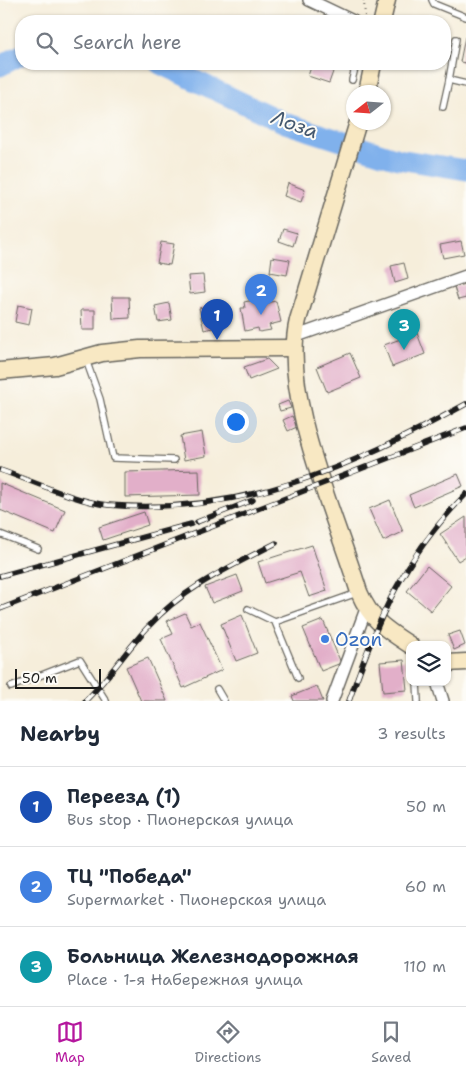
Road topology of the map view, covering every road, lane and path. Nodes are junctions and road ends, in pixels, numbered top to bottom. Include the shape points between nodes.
1 (308, 0) edge
2 (364, 0) edge
3 (387, 0) edge
4 (432, 0) edge
5 (340, 15) edge
6 (365, 15) edge
7 (383, 15) edge
8 (466, 17) edge
9 (456, 39) dead end
10 (451, 68) edge
11 (354, 70) edge
12 (372, 70) edge
13 (451, 70) edge
14 (352, 80) dead end
15 (449, 80) junction
16 (466, 84) edge
17 (368, 85) edge
18 (443, 107) dead end
19 (356, 130) edge
20 (466, 276) edge
21 (293, 342) junction
22 (86, 358) junction
23 (0, 371) edge
24 (174, 460) dead end
25 (0, 534) edge
26 (38, 549) dead end
27 (359, 592) junction
28 (248, 609) dead end
29 (366, 609) junction
30 (274, 622) junction
31 (406, 642) edge
32 (466, 662) edge
33 (451, 663) edge
34 (298, 678) dead end
35 (417, 686) edge
36 (438, 686) edge
37 (11, 687) dead end
38 (217, 689) dead end
39 (106, 701) edge
40 (224, 701) edge
41 (332, 701) edge
42 (418, 701) edge
43 (443, 701) edge

1 - 5 street
2 - 6 path
3 - 7 main road
4 - 8 lane via 434,4
9 - 10 lane
11 - 14 lane
12 - 17 main road
13 - 15 lane
15 - 16 lane
15 - 18 lane
19 - 21 main road
20 - 21 street
21 - 22 main road via 140,349
21 - 27 main road via 294,368 307,431
22 - 23 main road via 32,370
22 - 24 lane via 100,398 113,458
25 - 26 lane
27 - 29 main road
27 - 30 lane
28 - 30 lane
29 - 31 main road via 378,623
29 - 41 street
30 - 34 lane
32 - 33 main road
35 - 42 lane
36 - 43 street
37 - 39 lane via 80,660
38 - 40 lane

